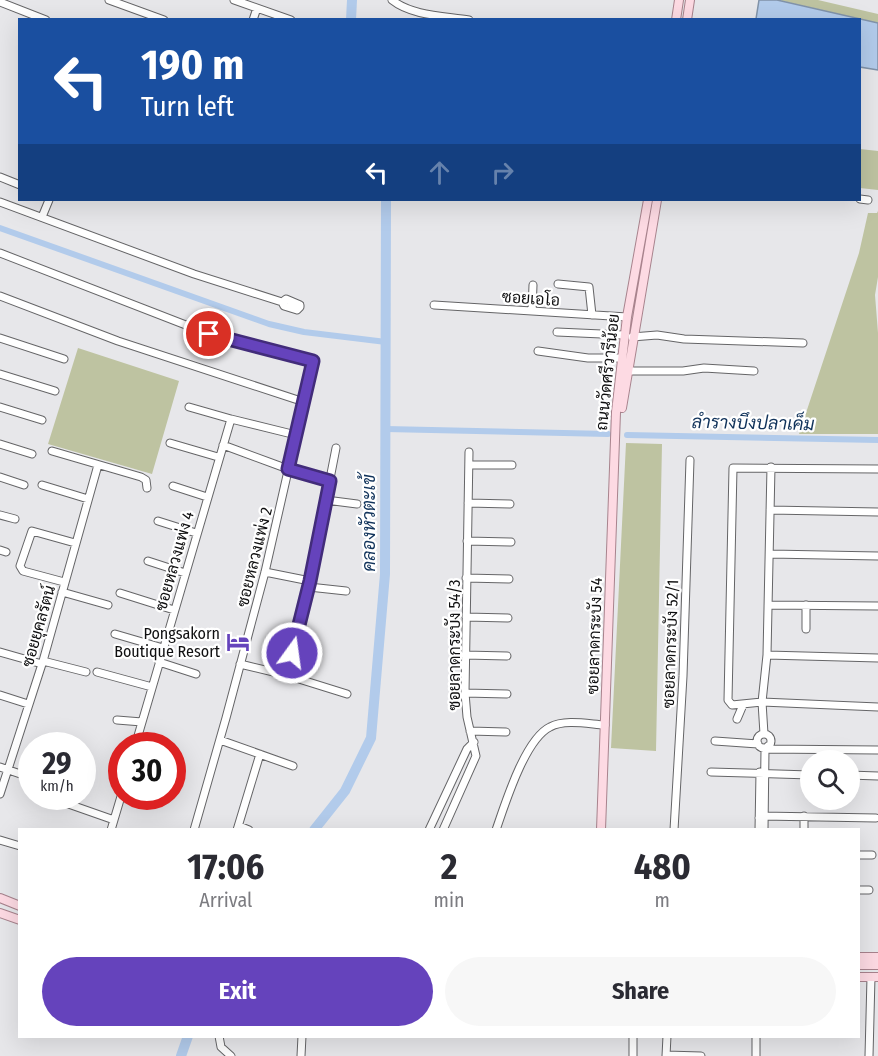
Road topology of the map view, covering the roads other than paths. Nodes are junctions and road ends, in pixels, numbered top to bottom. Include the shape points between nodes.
1 (109, 0) edge
2 (234, 0) edge
3 (393, 0) edge
4 (679, 0) edge
5 (690, 0) edge
6 (0, 3) edge
7 (257, 8) junction
8 (41, 18) edge
9 (158, 18) edge
10 (254, 18) edge
11 (285, 18) edge
12 (458, 18) edge
13 (676, 18) edge
14 (687, 18) edge
15 (0, 177) edge
16 (18, 184) edge
17 (49, 201) edge
18 (648, 201) edge
19 (657, 201) edge
20 (0, 202) edge
21 (42, 217) junction
22 (0, 253) edge
23 (558, 284) dead end
24 (533, 285) dead end
25 (0, 296) edge
26 (282, 302) dead end
27 (434, 305) dead end
28 (532, 312) junction
29 (592, 315) junction
30 (627, 317) junction
31 (557, 332) dead end
32 (628, 336) junction
33 (0, 338) edge
34 (803, 343) dead end
35 (538, 351) dead end
36 (622, 358) junction
37 (64, 359) dead end
38 (627, 371) junction
39 (754, 371) dead end
40 (0, 374) edge
41 (55, 391) dead end
42 (304, 402) junction
43 (0, 407) edge
44 (189, 407) dead end
45 (231, 419) junction
46 (42, 420) dead end
47 (296, 435) junction
48 (171, 443) dead end
49 (0, 444) edge
50 (616, 444) junction
51 (223, 445) junction
52 (336, 448) dead end
53 (52, 451) dead end
54 (469, 452) dead end
55 (32, 454) dead end
56 (218, 457) junction
57 (690, 460) dead end
58 (98, 465) junction
59 (469, 465) junction
60 (512, 465) dead end
61 (771, 467) junction
62 (288, 469) junction
63 (878, 469) edge
64 (0, 477) edge
65 (330, 481) junction
66 (24, 485) dead end
67 (42, 485) dead end
68 (173, 486) dead end
69 (147, 488) dead end
70 (207, 496) junction
71 (88, 499) junction
72 (326, 500) junction
73 (468, 503) junction
74 (357, 504) dead end
75 (510, 504) dead end
76 (770, 510) junction
77 (878, 512) edge
78 (0, 514) edge
79 (15, 519) dead end
80 (158, 521) dead end
81 (196, 533) junction
82 (467, 541) junction
83 (511, 542) dead end
84 (75, 543) junction
85 (770, 554) junction
86 (878, 556) edge
87 (148, 561) dead end
88 (265, 572) junction
89 (185, 573) junction
90 (466, 578) junction
91 (509, 579) dead end
92 (64, 582) junction
93 (310, 584) junction
94 (345, 591) dead end
95 (62, 592) junction
96 (120, 593) dead end
97 (108, 605) dead end
98 (768, 605) junction
99 (806, 605) junction
100 (878, 606) edge
101 (174, 610) junction
102 (466, 617) junction
103 (508, 618) dead end
104 (806, 629) dead end
105 (115, 634) dead end
106 (163, 648) junction
107 (0, 651) edge
108 (465, 655) junction
109 (767, 655) junction
110 (507, 656) dead end
111 (878, 658) edge
112 (159, 662) junction
113 (42, 663) junction
114 (240, 664) junction
115 (86, 672) dead end
116 (97, 672) dead end
117 (196, 674) dead end
118 (286, 675) junction
119 (152, 687) junction
120 (465, 693) junction
121 (346, 694) dead end
122 (507, 694) dead end
123 (0, 695) edge
124 (762, 702) junction
125 (28, 704) junction
126 (743, 705) junction
127 (878, 707) edge
128 (737, 719) dead end
129 (117, 720) dead end
130 (142, 722) junction
131 (605, 725) junction
132 (470, 731) junction
133 (139, 732) edge
134 (506, 732) dead end
135 (764, 734) junction
136 (220, 740) junction
137 (715, 741) dead end
138 (474, 742) junction
139 (763, 746) junction
140 (878, 750) edge
141 (261, 754) junction
142 (293, 766) dead end
143 (4, 768) edge
144 (711, 772) dead end
145 (762, 774) junction
146 (800, 775) edge
147 (860, 775) edge
148 (878, 776) edge
149 (0, 794) edge
150 (86, 810) edge
151 (117, 810) edge
152 (804, 816) junction
153 (761, 817) junction
154 (876, 818) dead end
155 (114, 820) junction
156 (112, 828) edge
157 (195, 828) edge
158 (238, 828) edge
159 (430, 828) edge
160 (444, 828) edge
161 (497, 828) edge
162 (601, 828) edge
163 (674, 828) edge
164 (759, 828) edge
165 (764, 828) edge
166 (804, 828) edge
167 (0, 840) edge
168 (18, 845) edge
169 (860, 855) edge
170 (872, 855) dead end
171 (860, 890) edge
172 (869, 890) dead end
173 (0, 900) edge
174 (18, 907) edge
175 (0, 913) edge
176 (18, 918) edge
177 (860, 957) edge
178 (878, 957) edge
179 (860, 965) edge
180 (878, 965) edge
181 (860, 972) edge
182 (876, 975) edge
183 (860, 977) edge
184 (219, 1038) edge
185 (302, 1038) edge
186 (633, 1038) edge
187 (666, 1038) edge
188 (756, 1038) edge
189 (231, 1056) edge
190 (301, 1056) edge
191 (633, 1056) edge
192 (666, 1056) edge
193 (683, 1056) edge
194 (701, 1056) edge
195 (756, 1056) edge
196 (869, 1056) edge

1 - 9 street
2 - 7 street
3 - 12 street via 419,11
4 - 13 main road
5 - 14 main road
6 - 8 street
7 - 10 street
7 - 11 street
15 - 16 street
17 - 21 street
18 - 30 main road, ถนนวัดศรีวารีน้อย
19 - 32 main road, ถนนวัดศรีวารีน้อย
20 - 21 street
21 - 26 street
22 - 42 street, ซอยหลวงแพ่ง 2 via 209,334 311,360
23 - 29 street via 589,287
24 - 28 street
25 - 42 street via 118,341
27 - 28 street, ซอยเอโอ
28 - 29 street, ซอยเอโอ
29 - 30 street, ซอยเอโอ
30 - 32 main road, ถนนวัดศรีวารีน้อย
31 - 32 street
32 - 34 street
32 - 36 main road, ถนนวัดศรีวารีน้อย
32 - 38 main road, ถนนวัดศรีวารีน้อย
33 - 37 street
35 - 36 street
36 - 50 main road, ถนนวัดศรีวารีน้อย
38 - 39 street
38 - 50 main road, ถนนวัดศรีวารีน้อย
40 - 41 street
42 - 47 street, ซอยหลวงแพ่ง 2
43 - 46 street
44 - 45 street
45 - 47 street
45 - 51 street, ซอยหลวงแพ่ง 4
47 - 62 street, ซอยหลวงแพ่ง 2
48 - 56 street
49 - 55 street
50 - 131 main road, ซอยลาดกระบัง 54
51 - 56 street, ซอยหลวงแพ่ง 4
51 - 62 street
52 - 65 street
53 - 58 street
54 - 59 street, ซอยลาดกระบัง 54/3
56 - 70 street, ซอยหลวงแพ่ง 4
57 - 163 street, ซอยลาดกระบัง 52/1
58 - 69 street via 144,479
58 - 71 street, ซอยยุคลรัตน์
59 - 60 street
59 - 73 street, ซอยลาดกระบัง 54/3
61 - 63 street
61 - 76 street
61 - 126 street via 732,469 729,703
62 - 65 street
62 - 88 street, ซอยหลวงแพ่ง 2
64 - 66 street
65 - 72 street
67 - 71 street
68 - 70 street
70 - 81 street, ซอยหลวงแพ่ง 4
71 - 84 street, ซอยยุคลรัตน์
72 - 74 street
72 - 93 street
73 - 75 street
73 - 82 street, ซอยลาดกระบัง 54/3
76 - 77 street
76 - 85 street
78 - 79 street
80 - 81 street
81 - 89 street, ซอยหลวงแพ่ง 4
82 - 83 street
82 - 90 street, ซอยลาดกระบัง 54/3
84 - 92 street, ซอยยุคลรัตน์
84 - 92 street via 32,531 20,566 23,571
85 - 86 street
85 - 98 street
87 - 89 street
88 - 93 street
88 - 114 street, ซอยหลวงแพ่ง 2
89 - 101 street, ซอยหลวงแพ่ง 4
90 - 91 street
90 - 102 street, ซอยลาดกระบัง 54/3
92 - 95 street, ซอยยุคลรัตน์
93 - 94 street
93 - 118 street
95 - 97 street
95 - 113 street, ซอยยุคลรัตน์
96 - 101 street
98 - 99 street
98 - 109 street
99 - 100 street
99 - 104 street
101 - 106 street, ซอยหลวงแพ่ง 4
102 - 103 street
102 - 108 street, ซอยลาดกระบัง 54/3
105 - 106 street
106 - 112 street, ซอยหลวงแพ่ง 4
107 - 113 street
108 - 110 street
108 - 120 street, ซอยลาดกระบัง 54/3
109 - 111 street
109 - 124 street
112 - 117 street
112 - 119 street, ซอยหลวงแพ่ง 4
113 - 115 street
113 - 125 street, ซอยยุคลรัตน์
114 - 118 street
114 - 136 street, ซอยหลวงแพ่ง 2
116 - 119 street
118 - 121 street
119 - 130 street, ซอยหลวงแพ่ง 4
120 - 122 street
120 - 132 street, ซอยลาดกระบัง 54/3
123 - 125 street
124 - 126 street
124 - 127 street
124 - 135 street
125 - 143 street, ซอยยุคลรัตน์
126 - 128 street
129 - 130 street
130 - 133 street, ซอยหลวงแพ่ง 4
131 - 161 street via 569,723 546,729 517,773
131 - 162 main road, ซอยลาดกระบัง 54
132 - 134 street
132 - 138 street, ซอยลาดกระบัง 54/3
135 - 139 street via 759,736
135 - 139 street via 771,738
136 - 141 street
136 - 157 street, ซอยหลวงแพ่ง 2
137 - 139 street
138 - 159 street via 463,756
138 - 160 street, ซอยลาดกระบัง 54/3 via 475,759
139 - 140 street
139 - 145 street
141 - 142 street
141 - 158 street
143 - 149 street, ซอยยุคลรัตน์
144 - 145 street
145 - 146 street
145 - 153 street
147 - 148 street
150 - 155 street
151 - 155 street
152 - 153 street
152 - 154 street
152 - 166 street
153 - 164 street
153 - 165 street
155 - 156 street
167 - 168 street
169 - 170 street
171 - 172 street
173 - 174 main road
175 - 176 main road
177 - 178 main road
179 - 180 main road
181 - 182 main road
182 - 183 main road
182 - 196 street
184 - 189 street via 221,1047
185 - 190 street
186 - 191 street
187 - 192 street
188 - 195 street
192 - 193 street
193 - 194 street

